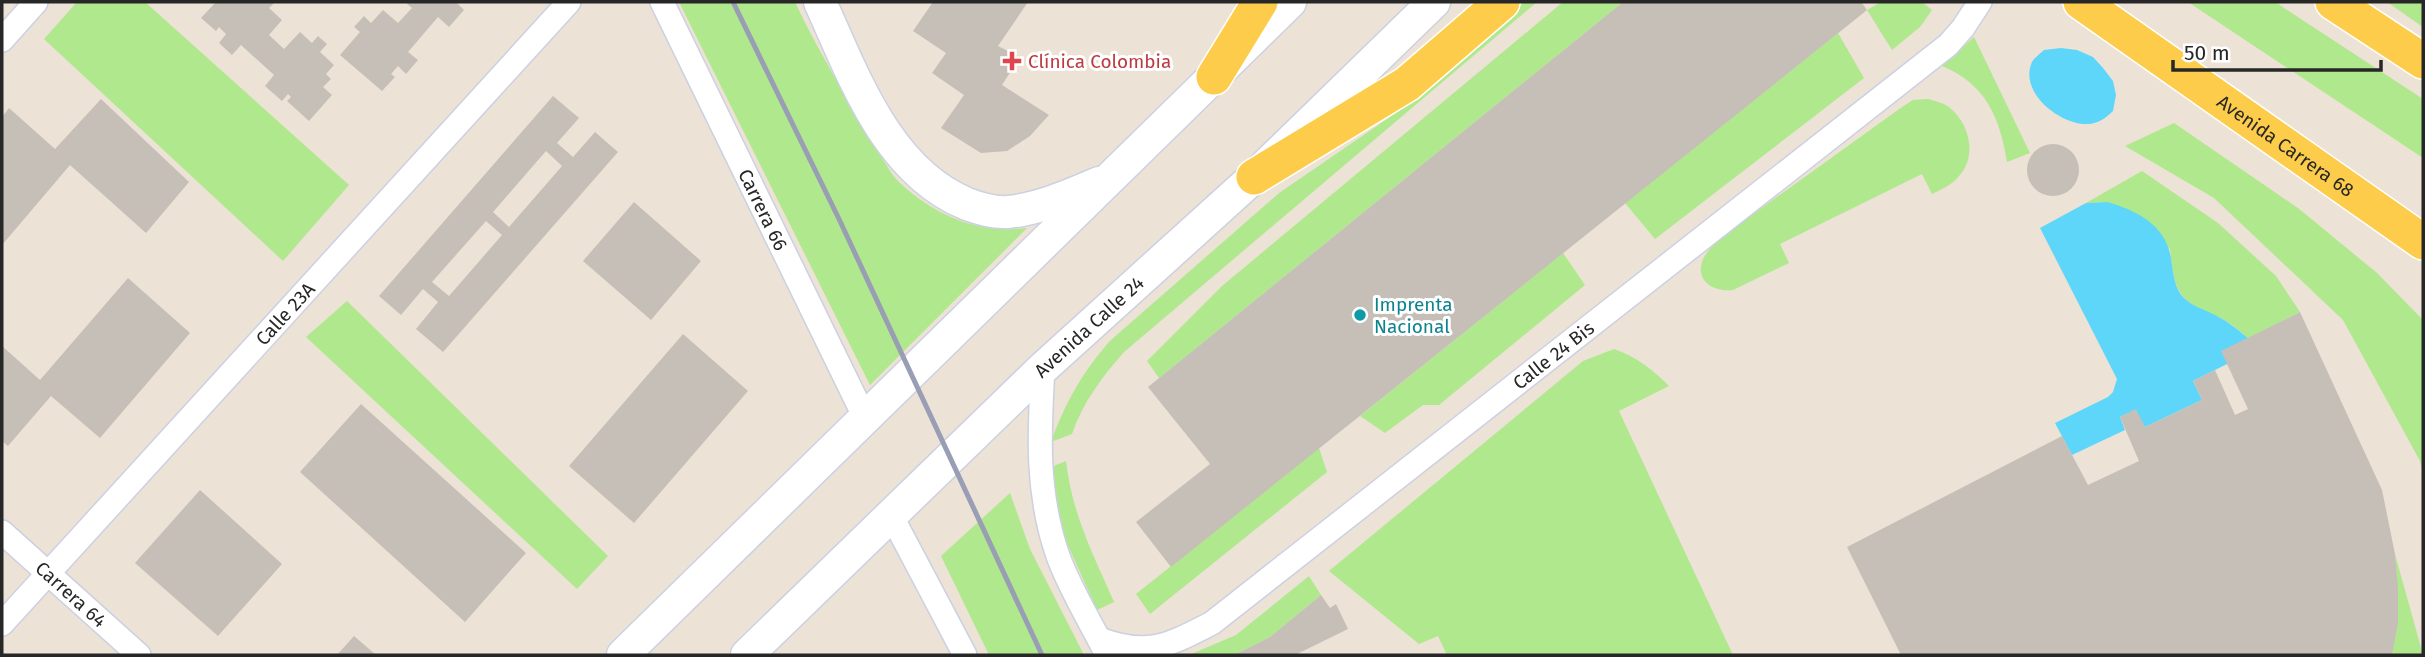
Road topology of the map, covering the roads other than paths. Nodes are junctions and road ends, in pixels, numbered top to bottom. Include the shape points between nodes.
1 (36, 2) edge
2 (569, 2) edge
3 (662, 2) edge
4 (820, 2) edge
5 (1260, 2) edge
6 (1290, 2) edge
7 (1434, 2) edge
8 (1502, 2) edge
9 (1980, 2) edge
10 (2081, 2) edge
11 (2333, 2) edge
12 (2, 40) edge
13 (2423, 61) edge
14 (1214, 77) junction
15 (1254, 177) junction
16 (1110, 178) junction
17 (2421, 242) edge
18 (1042, 368) junction
19 (865, 418) junction
20 (891, 515) junction
21 (2, 532) edge
22 (47, 573) junction
23 (2, 624) edge
24 (1103, 647) edge
25 (139, 655) edge
26 (623, 655) edge
27 (747, 655) edge
28 (965, 655) edge

1 - 12 street
2 - 22 street, Calle 23A
3 - 19 street, Carrera 66
4 - 16 main road via 881,127 905,159 952,197 984,211 1007,212
5 - 14 main road
6 - 14 main road
7 - 15 main road, Avenida Calle 24
8 - 15 main road via 1407,83
9 - 24 street, Calle 24 Bis via 1948,45 1212,623 1157,648
10 - 17 main road, Avenida Carrera 68
11 - 13 main road
14 - 16 main road
15 - 18 main road, Avenida Calle 24
16 - 19 main road
18 - 20 main road, Avenida Calle 24
18 - 24 street via 1040,479 1046,517 1059,558
19 - 26 main road
20 - 27 main road, Avenida Calle 24
20 - 28 street
21 - 22 street, Carrera 64
22 - 23 street, Calle 23A
22 - 25 street, Carrera 64

